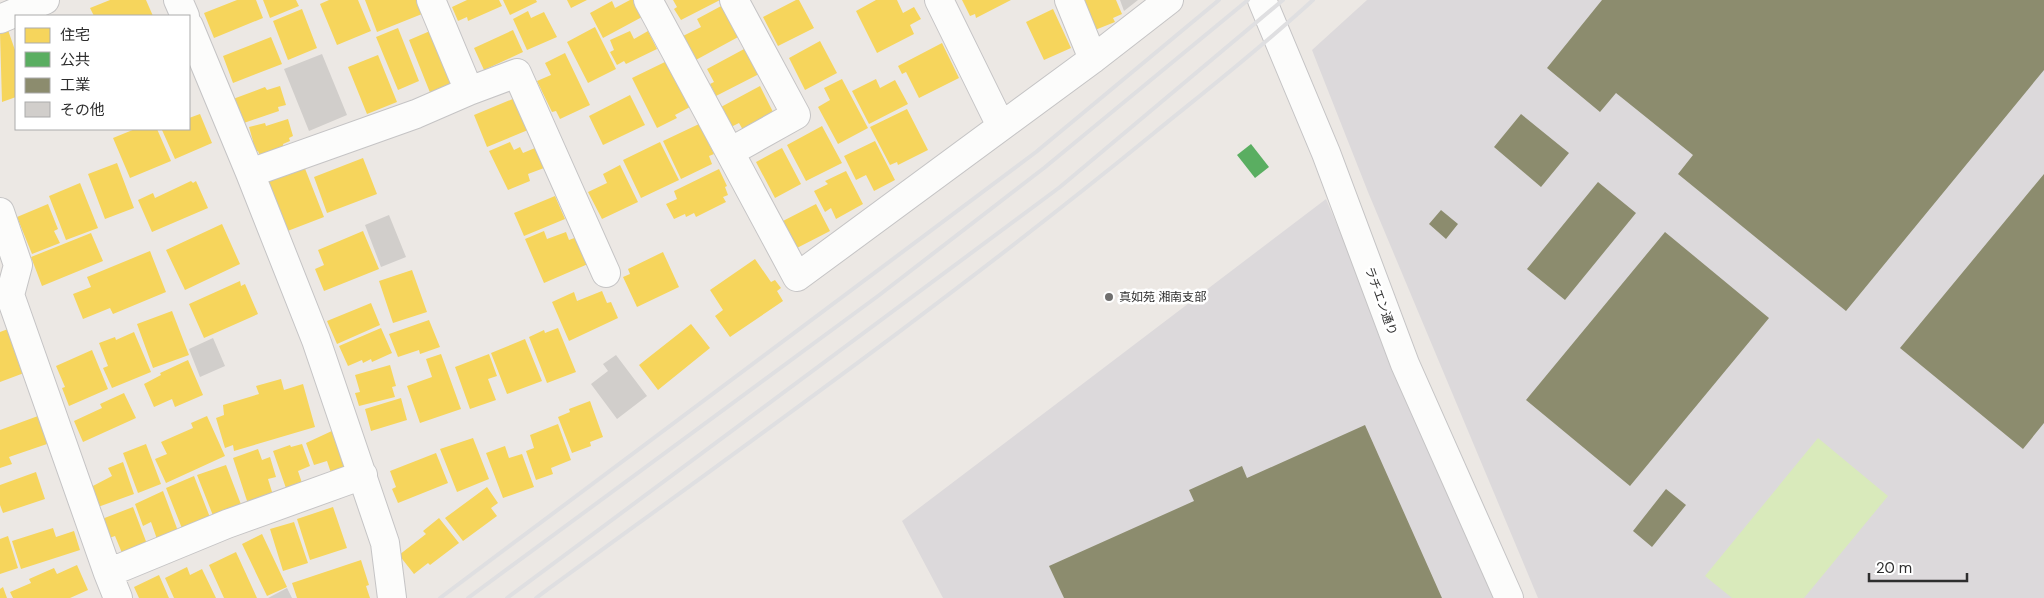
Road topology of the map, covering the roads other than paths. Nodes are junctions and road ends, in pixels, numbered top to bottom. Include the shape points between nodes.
1 (45, 0) edge
2 (178, 0) edge
3 (432, 0) edge
4 (648, 0) edge
5 (734, 0) edge
6 (939, 0) edge
7 (1069, 0) edge
8 (1169, 0) edge
9 (1262, 0) edge
10 (185, 15) edge
11 (0, 19) edge
12 (190, 28) edge
13 (1093, 59) junction
14 (469, 91) junction
15 (1000, 126) junction
16 (730, 152) junction
17 (250, 173) junction
18 (0, 212) edge
19 (606, 272) dead end
20 (5, 297) edge
21 (363, 475) junction
22 (108, 573) junction
23 (118, 598) edge
24 (392, 598) edge
25 (1509, 598) edge

1 - 11 street
2 - 10 street
3 - 14 street
4 - 16 street
5 - 16 street via 796,115
6 - 15 street
7 - 13 street
8 - 13 street
9 - 25 street, ラチエン通り via 1326,153 1405,364
12 - 17 street
13 - 15 street
14 - 17 street via 408,117
14 - 19 street via 517,73
15 - 16 street via 797,277
17 - 21 street via 316,340
18 - 20 street via 18,265
20 - 22 street
21 - 22 street via 227,524
21 - 24 street via 385,543
22 - 23 street

